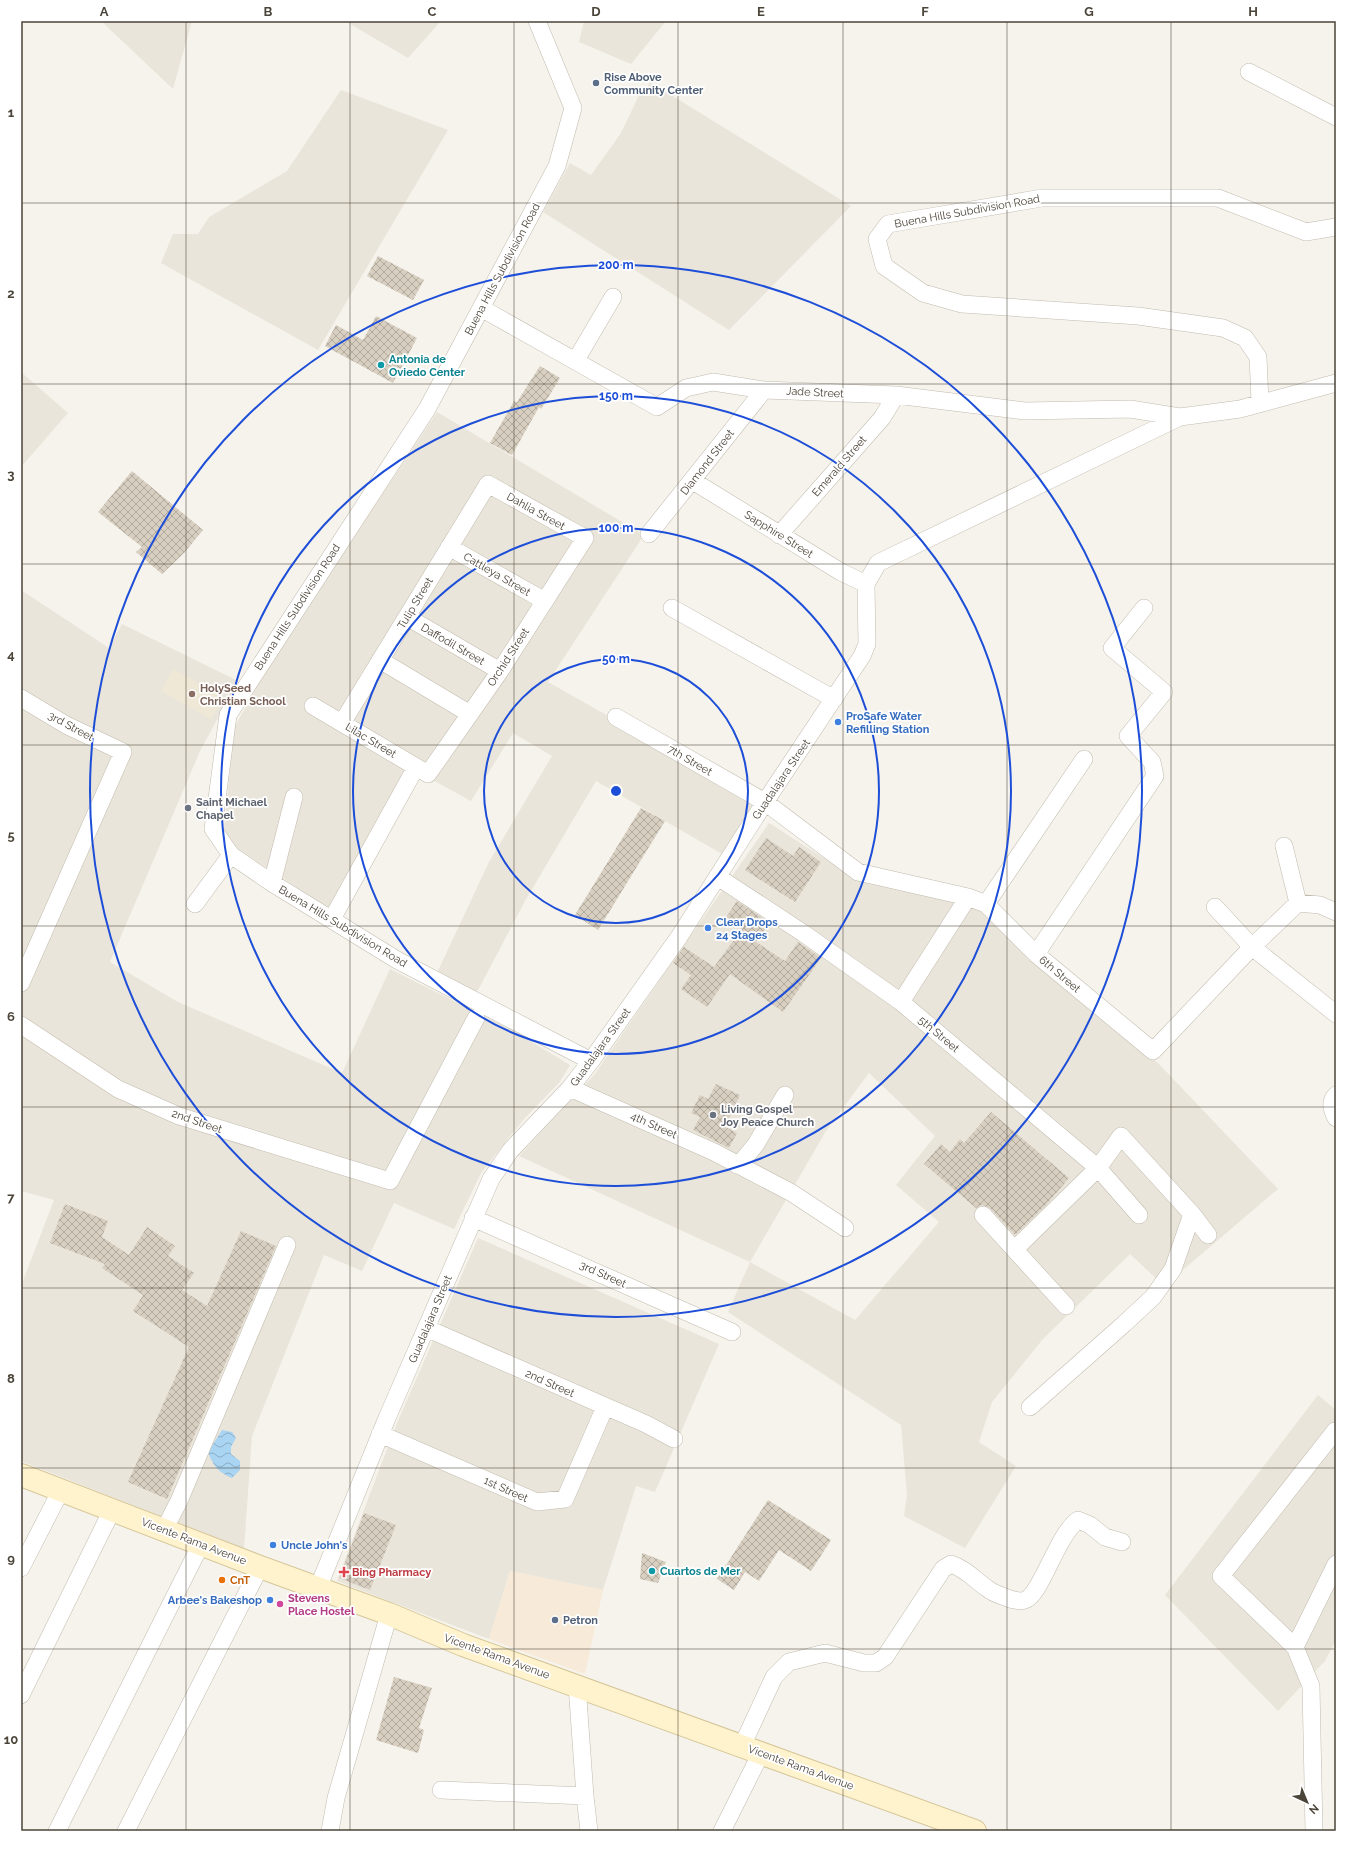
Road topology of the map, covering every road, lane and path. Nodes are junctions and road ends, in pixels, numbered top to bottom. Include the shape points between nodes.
1 (537, 21) edge
2 (1249, 72) dead end
3 (1336, 117) edge
4 (1336, 227) edge
5 (613, 298) dead end
6 (481, 308) junction
7 (576, 360) junction
8 (1336, 383) edge
9 (764, 390) junction
10 (896, 395) junction
11 (1260, 402) junction
12 (1180, 417) junction
13 (693, 480) junction
14 (488, 484) joint
15 (649, 534) dead end
16 (779, 535) junction
17 (585, 538) joint
18 (449, 547) junction
19 (866, 584) junction
20 (545, 601) junction
21 (672, 608) dead end
22 (1144, 608) dead end
23 (407, 617) junction
24 (380, 660) junction
25 (500, 671) junction
26 (21, 698) edge
27 (834, 699) junction
28 (313, 706) dead end
29 (470, 714) junction
30 (616, 717) dead end
31 (342, 723) junction
32 (1084, 759) dead end
33 (422, 771) junction
34 (294, 797) dead end
35 (765, 802) junction
36 (1284, 846) dead end
37 (231, 856) junction
38 (718, 877) junction
39 (272, 883) junction
40 (968, 897) junction
41 (1298, 903) junction
42 (195, 904) dead end
43 (986, 904) junction
44 (1215, 907) dead end
45 (1336, 912) edge
46 (332, 919) junction
47 (1252, 947) junction
48 (1036, 954) junction
49 (21, 983) edge
50 (901, 1002) junction
51 (1336, 1014) edge
52 (476, 1018) dead end
53 (21, 1025) edge
54 (592, 1061) junction
55 (570, 1088) junction
56 (785, 1095) dead end
57 (1336, 1095) edge
58 (1336, 1118) edge
59 (737, 1165) junction
60 (1098, 1168) junction
61 (1192, 1214) junction
62 (983, 1215) dead end
63 (1139, 1215) dead end
64 (473, 1218) junction
65 (845, 1228) dead end
66 (1208, 1235) dead end
67 (287, 1246) dead end
68 (1015, 1249) junction
69 (1066, 1306) dead end
70 (426, 1328) junction
71 (732, 1332) dead end
72 (605, 1407) junction
73 (1030, 1407) dead end
74 (1336, 1432) edge
75 (380, 1434) junction
76 (674, 1439) dead end
77 (21, 1475) edge
78 (61, 1490) junction
79 (112, 1510) junction
80 (164, 1530) junction
81 (1122, 1542) dead end
82 (201, 1544) junction
83 (1336, 1564) edge
84 (260, 1567) junction
85 (21, 1568) edge
86 (318, 1588) junction
87 (389, 1614) junction
88 (1295, 1647) junction
89 (577, 1685) junction
90 (21, 1695) edge
91 (752, 1749) junction
92 (441, 1790) dead end
93 (585, 1796) junction
94 (57, 1831) edge
95 (126, 1831) edge
96 (330, 1831) edge
97 (589, 1831) edge
98 (722, 1831) edge
99 (974, 1831) edge
100 (1314, 1831) edge

1 - 6 street, Buena Hills Subdivision Road via 573,108 557,166
2 - 3 street
4 - 11 street, Buena Hills Subdivision Road via 1306,232 1218,198 1042,198 888,224 877,239 884,266 923,293 962,304 1138,316 1223,328 1245,338 1258,357
5 - 7 street
6 - 7 street, Jade Street
6 - 37 street, Buena Hills Subdivision Road via 427,409 228,716 213,829
7 - 9 street, Jade Street via 657,407 686,388 713,382
8 - 11 street
9 - 10 street, Jade Street
9 - 13 street, Diamond Street
10 - 12 street, Jade Street via 1025,411 1130,409
10 - 16 street, Emerald Street via 882,418
11 - 12 street via 1240,409
12 - 19 street via 878,563
13 - 15 street, Diamond Street
13 - 16 street, Sapphire Street
14 - 17 street, Dahlia Street
14 - 18 street, Tulip Street
16 - 19 street, Sapphire Street
17 - 20 street, Orchid Street
18 - 20 street, Cattleya Street
18 - 23 street, Tulip Street
19 - 27 street, Guadalajara Street via 867,644
20 - 25 street, Orchid Street
21 - 27 street
22 - 48 street via 1112,648 1164,692 1128,736 1152,762 1155,776
23 - 24 street, Tulip Street
23 - 25 street, Daffodil Street
24 - 29 street
24 - 31 street, Tulip Street
25 - 29 street, Orchid Street
26 - 49 street, 3rd Street via 66,725 123,752
27 - 35 street, Guadalajara Street
28 - 31 street, Lilac Street
29 - 33 street, Orchid Street
30 - 35 street, 7th Street
31 - 33 street, Lilac Street
32 - 43 street
33 - 46 street, Orchid Street
34 - 39 street
35 - 38 street, Guadalajara Street
35 - 40 street, 6th Street via 858,872
36 - 41 street
37 - 39 street, Buena Hills Subdivision Road
37 - 42 street
38 - 50 street, 5th Street
38 - 54 street, Guadalajara Street
39 - 46 street, Buena Hills Subdivision Road
40 - 43 street, 6th Street
40 - 50 street
41 - 45 street via 1320,905
41 - 47 street, 6th Street
43 - 48 street, 6th Street
44 - 47 street
46 - 54 street, Buena Hills Subdivision Road via 397,960
47 - 48 street, 6th Street via 1153,1051
47 - 51 street
50 - 60 street, 5th Street
52 - 53 street, 2nd Street via 390,1181 179,1116 118,1089
54 - 55 street, Guadalajara Street
55 - 59 street, 4th Street via 714,1152
55 - 64 street, Guadalajara Street via 510,1151 491,1179
56 - 59 street via 756,1144
57 - 58 street via 1331,1107
59 - 65 street, 4th Street via 792,1194
60 - 61 street via 1121,1136
60 - 63 street, 5th Street
60 - 68 street
61 - 66 street
61 - 73 street via 1173,1269 1153,1297
62 - 68 street
64 - 70 street, Guadalajara Street
64 - 71 street, 3rd Street
67 - 80 street
68 - 69 street
70 - 72 street, 2nd Street
70 - 75 street, Guadalajara Street
72 - 75 street, 1st Street via 565,1498 537,1502
72 - 76 street, 2nd Street
74 - 88 street via 1334,1431 1221,1576
75 - 86 street, Guadalajara Street
77 - 78 main road, Vicente Rama Avenue
78 - 79 main road, Vicente Rama Avenue
78 - 85 street
79 - 80 main road, Vicente Rama Avenue
79 - 90 street
80 - 82 main road, Vicente Rama Avenue
81 - 91 street via 1105,1537 1090,1525 1078,1520 1064,1535 1030,1598 1024,1601 1013,1600 989,1590 967,1571 950,1564 943,1569 885,1657 876,1663 864,1663 825,1653 788,1662 774,1677
82 - 84 main road, Vicente Rama Avenue
82 - 94 street
83 - 88 street
84 - 86 main road, Vicente Rama Avenue
84 - 95 street
86 - 87 main road, Vicente Rama Avenue
87 - 89 main road, Vicente Rama Avenue via 462,1644
87 - 96 street via 336,1798
88 - 100 street via 1311,1686
89 - 91 main road, Vicente Rama Avenue
89 - 93 street
91 - 98 street
91 - 99 main road, Vicente Rama Avenue
92 - 93 street
93 - 97 street

